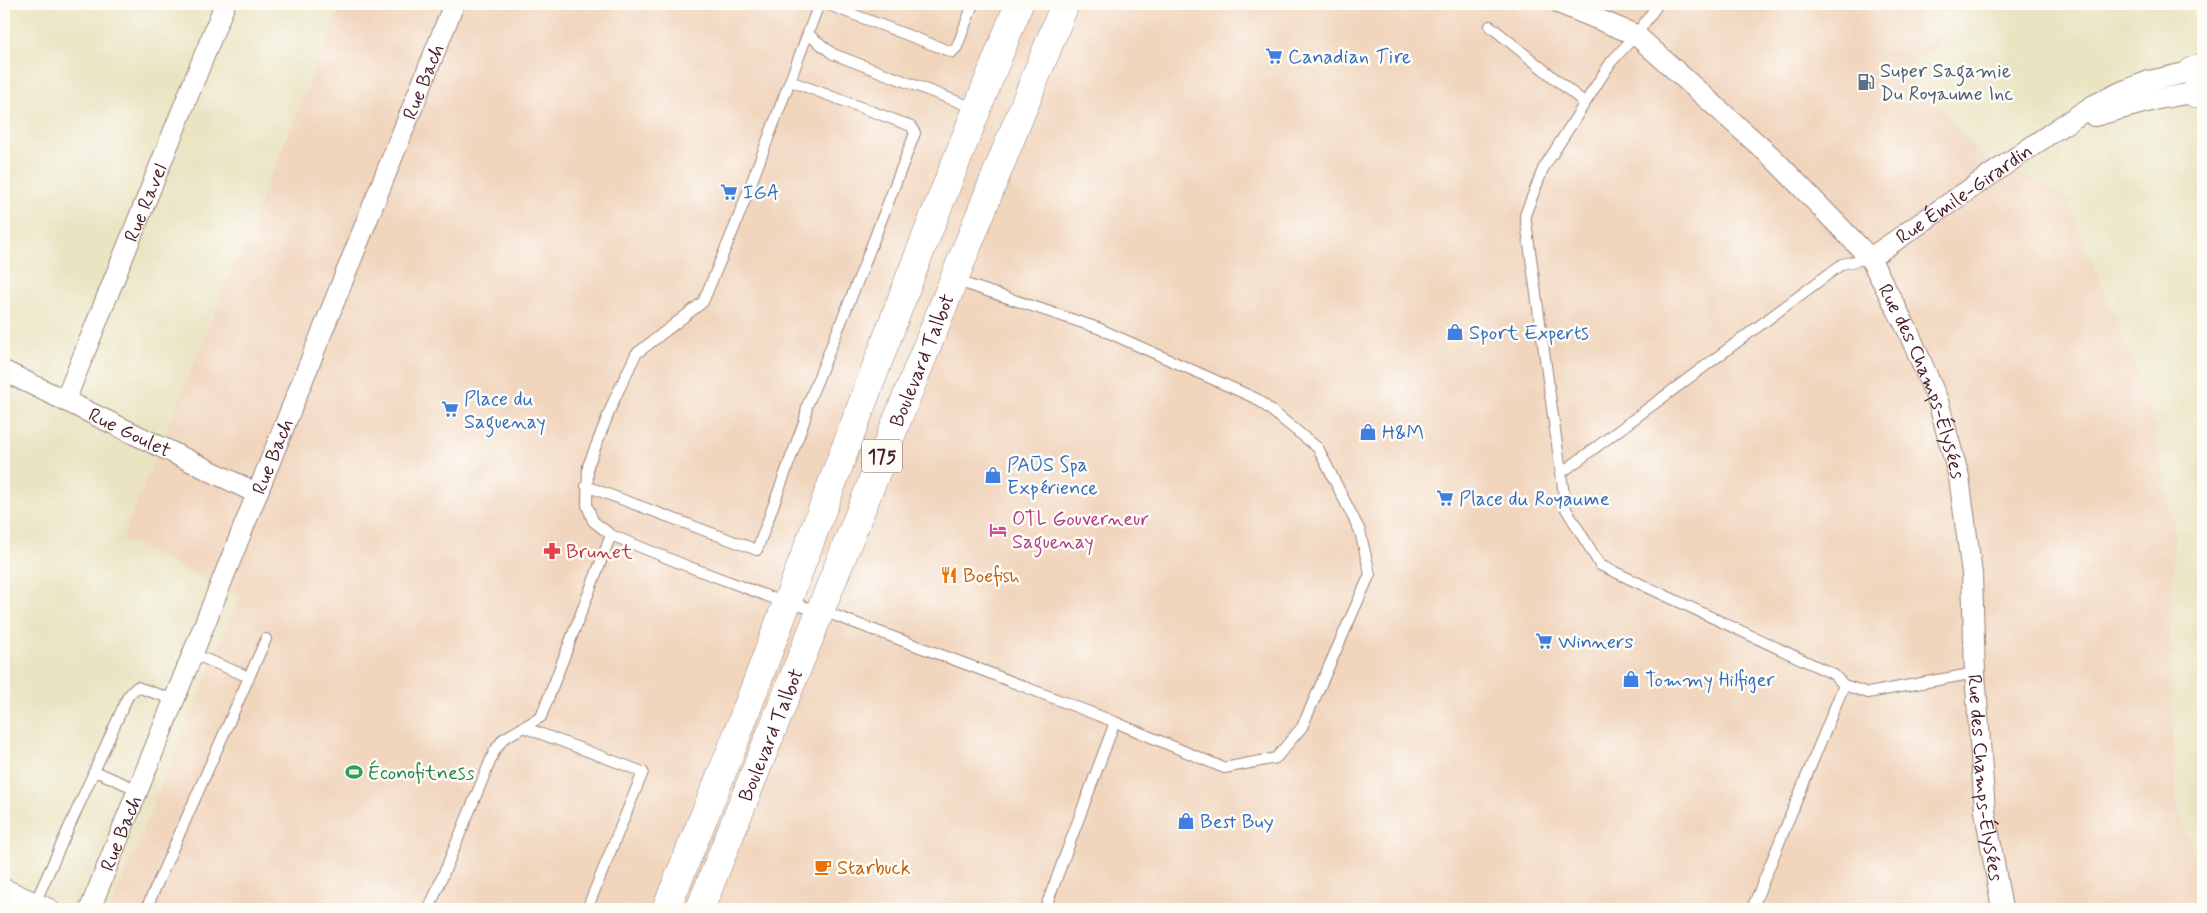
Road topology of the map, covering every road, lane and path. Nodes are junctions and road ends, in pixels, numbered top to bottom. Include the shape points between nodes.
1 (225, 4) edge
2 (454, 4) edge
3 (819, 4) edge
4 (826, 4) edge
5 (973, 4) edge
6 (1019, 4) edge
7 (1065, 4) edge
8 (1561, 4) edge
9 (1658, 4) edge
10 (1490, 26) dead end
11 (808, 34) junction
12 (1636, 35) junction
13 (790, 81) junction
14 (2200, 81) edge
15 (1585, 103) junction
16 (977, 109) junction
17 (1870, 258) junction
18 (953, 279) junction
19 (4, 371) edge
20 (65, 401) junction
21 (1560, 474) junction
22 (586, 486) junction
23 (256, 493) junction
24 (611, 535) junction
25 (786, 603) junction
26 (820, 610) junction
27 (266, 639) dead end
28 (193, 654) junction
29 (1975, 673) junction
30 (249, 677) junction
31 (1844, 685) junction
32 (175, 700) junction
33 (1115, 722) junction
34 (524, 727) junction
35 (94, 771) junction
36 (138, 790) junction
37 (4, 889) edge
38 (42, 906) edge
39 (90, 909) edge
40 (146, 909) edge
41 (429, 909) edge
42 (587, 909) edge
43 (666, 909) edge
44 (700, 909) edge
45 (1045, 909) edge
46 (1752, 909) edge
47 (2002, 909) edge

1 - 20 street, Rue Ravel
2 - 23 street, Rue Bach
3 - 11 lane
4 - 5 lane via 952,52
6 - 16 main road, Boulevard Talbot / 175
7 - 18 main road, Boulevard Talbot / 175
8 - 12 street, Rue des Champs-Élysées
9 - 12 lane
10 - 15 lane
11 - 13 lane
11 - 16 lane via 833,54
12 - 15 lane via 1611,62
12 - 17 street, Rue des Champs-Élysées via 1773,158
13 - 22 lane via 703,302 636,354 588,466
13 - 22 lane via 911,126 914,133 807,406 757,550
14 - 17 street, Rue Émile-Girardin via 2056,129
15 - 21 lane via 1543,169 1525,215
16 - 25 main road, Boulevard Talbot / 175
17 - 21 lane via 1842,264
17 - 29 street, Rue des Champs-Élysées via 1908,331 1938,401 1958,477 1972,574
18 - 26 main road, Boulevard Talbot / 175
18 - 33 lane via 1098,328 1256,399 1318,448 1360,531 1370,574 1302,727 1276,758 1224,768
19 - 20 street, Rue Goulet
20 - 23 street, Rue Goulet
21 - 31 lane via 1566,509 1600,565 1833,674
22 - 24 lane via 587,505 593,521
23 - 28 street, Rue Bach
24 - 25 lane
24 - 34 lane via 541,717
25 - 26 lane
25 - 43 main road, Boulevard Talbot / 175 via 732,748
26 - 33 lane
26 - 44 main road, Boulevard Talbot / 175
27 - 30 lane
28 - 30 lane
28 - 32 street, Rue Bach
29 - 31 lane via 1868,693
29 - 47 street, Rue des Champs-Élysées via 1985,811
30 - 40 lane
31 - 46 lane
32 - 35 lane via 137,687 128,696
32 - 36 street, Rue Bach
33 - 45 lane
34 - 41 lane via 503,739 494,752
34 - 42 lane via 643,772
35 - 36 lane
35 - 38 lane
36 - 39 street, Rue Bach
37 - 38 street

